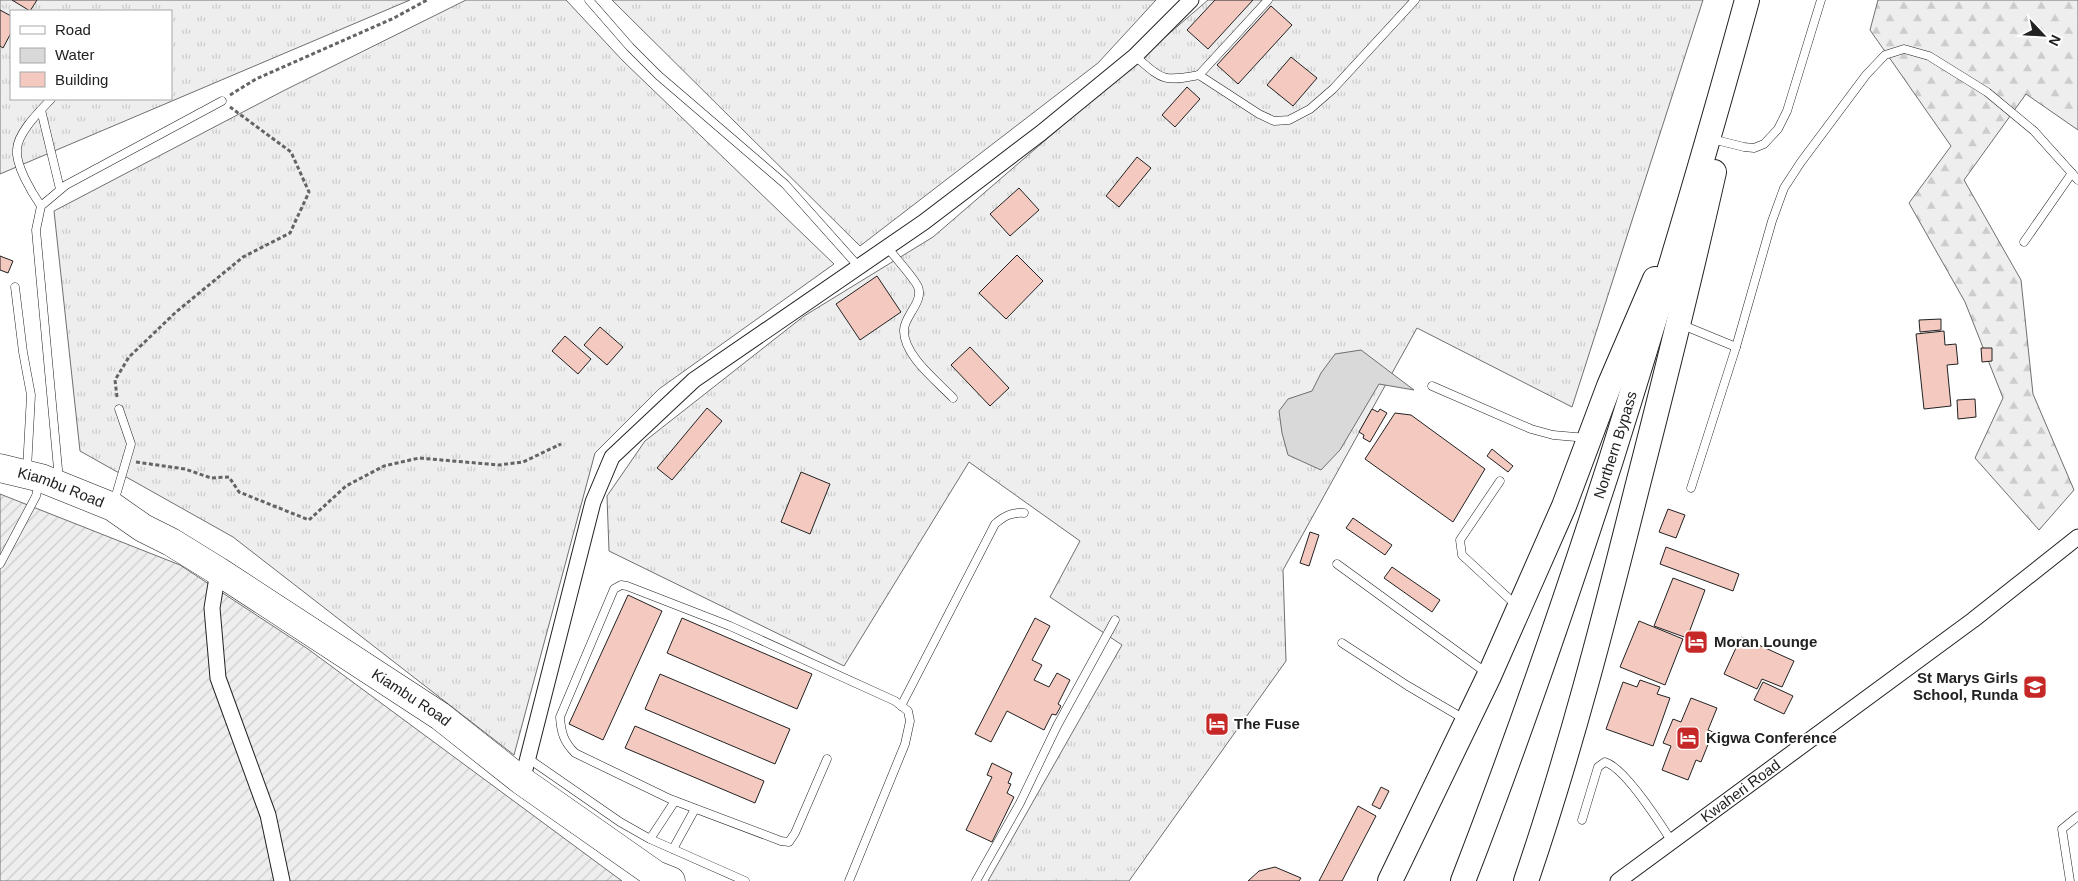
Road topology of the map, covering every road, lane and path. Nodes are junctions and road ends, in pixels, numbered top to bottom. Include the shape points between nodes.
1 (427, 0) edge
2 (589, 0) edge
3 (1191, 0) edge
4 (1268, 0) edge
5 (1416, 0) edge
6 (1747, 0) edge
7 (1821, 0) edge
8 (1732, 54) junction
9 (1135, 56) junction
10 (1199, 75) junction
11 (50, 100) edge
12 (222, 102) junction
13 (41, 110) junction
14 (1720, 141) junction
15 (2072, 174) junction
16 (2078, 180) edge
17 (60, 189) junction
18 (41, 206) junction
19 (1687, 212) junction
20 (2024, 242) dead end
21 (887, 247) junction
22 (859, 267) junction
23 (15, 287) dead end
24 (1678, 324) junction
25 (1736, 347) junction
26 (1432, 386) dead end
27 (953, 398) dead end
28 (119, 409) joint
29 (1589, 438) junction
30 (561, 444) dead end
31 (126, 460) junction
32 (0, 468) edge
33 (1500, 481) dead end
34 (41, 483) junction
35 (0, 487) edge
36 (1691, 488) dead end
37 (113, 507) junction
38 (1024, 513) dead end
39 (143, 528) junction
40 (2078, 537) edge
41 (0, 564) edge
42 (1337, 564) dead end
43 (218, 571) junction
44 (1519, 608) junction
45 (1115, 620) dead end
46 (1342, 642) dead end
47 (1489, 676) junction
48 (901, 706) junction
49 (1467, 721) junction
50 (827, 759) dead end
51 (526, 770) junction
52 (675, 801) junction
53 (694, 808) junction
54 (2078, 816) edge
55 (1582, 820) dead end
56 (650, 839) junction
57 (1672, 842) junction
58 (673, 849) junction
59 (282, 881) edge
60 (670, 881) edge
61 (745, 881) edge
62 (849, 881) edge
63 (976, 881) edge
64 (1390, 881) edge
65 (1463, 881) edge
66 (1526, 881) edge
67 (1618, 881) edge
68 (2070, 881) edge

1 - 12 path via 394,18 256,79
2 - 22 lane via 658,75 785,184
3 - 9 street
4 - 10 lane
5 - 10 lane via 1333,89 1310,109 1289,120 1274,121 1259,114
6 - 8 main road, Northern Bypass
7 - 14 lane via 1787,111 1778,129 1764,144 1754,148
8 - 14 main road
8 - 19 main road, Northern Bypass
9 - 10 lane via 1165,79
9 - 21 street via 1041,134
11 - 13 lane
12 - 17 lane
12 - 28 path via 291,152 309,192 290,233 243,257 176,312 129,357 115,380
13 - 17 lane
13 - 18 lane via 19,141 16,151 30,189
14 - 24 main road
15 - 16 lane
15 - 20 lane
15 - 25 lane via 2034,131 1987,92 1929,56 1904,50 1886,55 1866,75 1784,188
17 - 18 lane
18 - 34 lane via 36,230
19 - 29 main road via 1643,304
19 - 65 main road, Northern Bypass via 1558,622
21 - 22 street
21 - 27 lane via 918,287 919,298 904,329 906,340 913,356
22 - 51 street via 694,380 612,456 593,502
23 - 34 lane
24 - 25 lane
24 - 66 main road via 1602,628
25 - 36 lane
26 - 29 lane via 1531,429 1553,435
28 - 31 lane via 131,444
29 - 44 main road via 1564,506
30 - 31 path via 523,462 499,466 419,458 384,466 346,486 309,520 239,492 229,477 211,478 184,469
31 - 37 lane
32 - 34 highway, Kiambu Road
33 - 44 lane via 1460,540 1460,548 1462,554
34 - 35 highway, Kiambu Road
34 - 37 highway, Kiambu Road
34 - 39 highway, Kiambu Road via 63,504 107,523
34 - 41 lane
37 - 39 highway, Kiambu Road
38 - 48 lane via 1015,512 995,524
39 - 43 highway, Kiambu Road
40 - 57 street, Kwaheri Road via 1973,620
42 - 47 lane
43 - 51 highway, Kiambu Road
43 - 59 street via 212,608 218,678 268,816
44 - 47 main road
45 - 63 lane
46 - 49 lane
47 - 49 main road
48 - 52 lane via 730,626 621,585 610,597 560,717 561,733 575,753
48 - 62 lane via 908,711 910,721 905,744
49 - 64 main road
50 - 53 lane via 789,842 780,842
51 - 56 lane
51 - 60 highway, Kiambu Road via 656,875
52 - 53 lane
52 - 56 lane
53 - 58 lane
54 - 68 lane via 2062,829
55 - 57 lane via 1598,766 1605,762 1614,766 1646,804
56 - 58 lane
57 - 67 street, Kwaheri Road
58 - 61 lane

